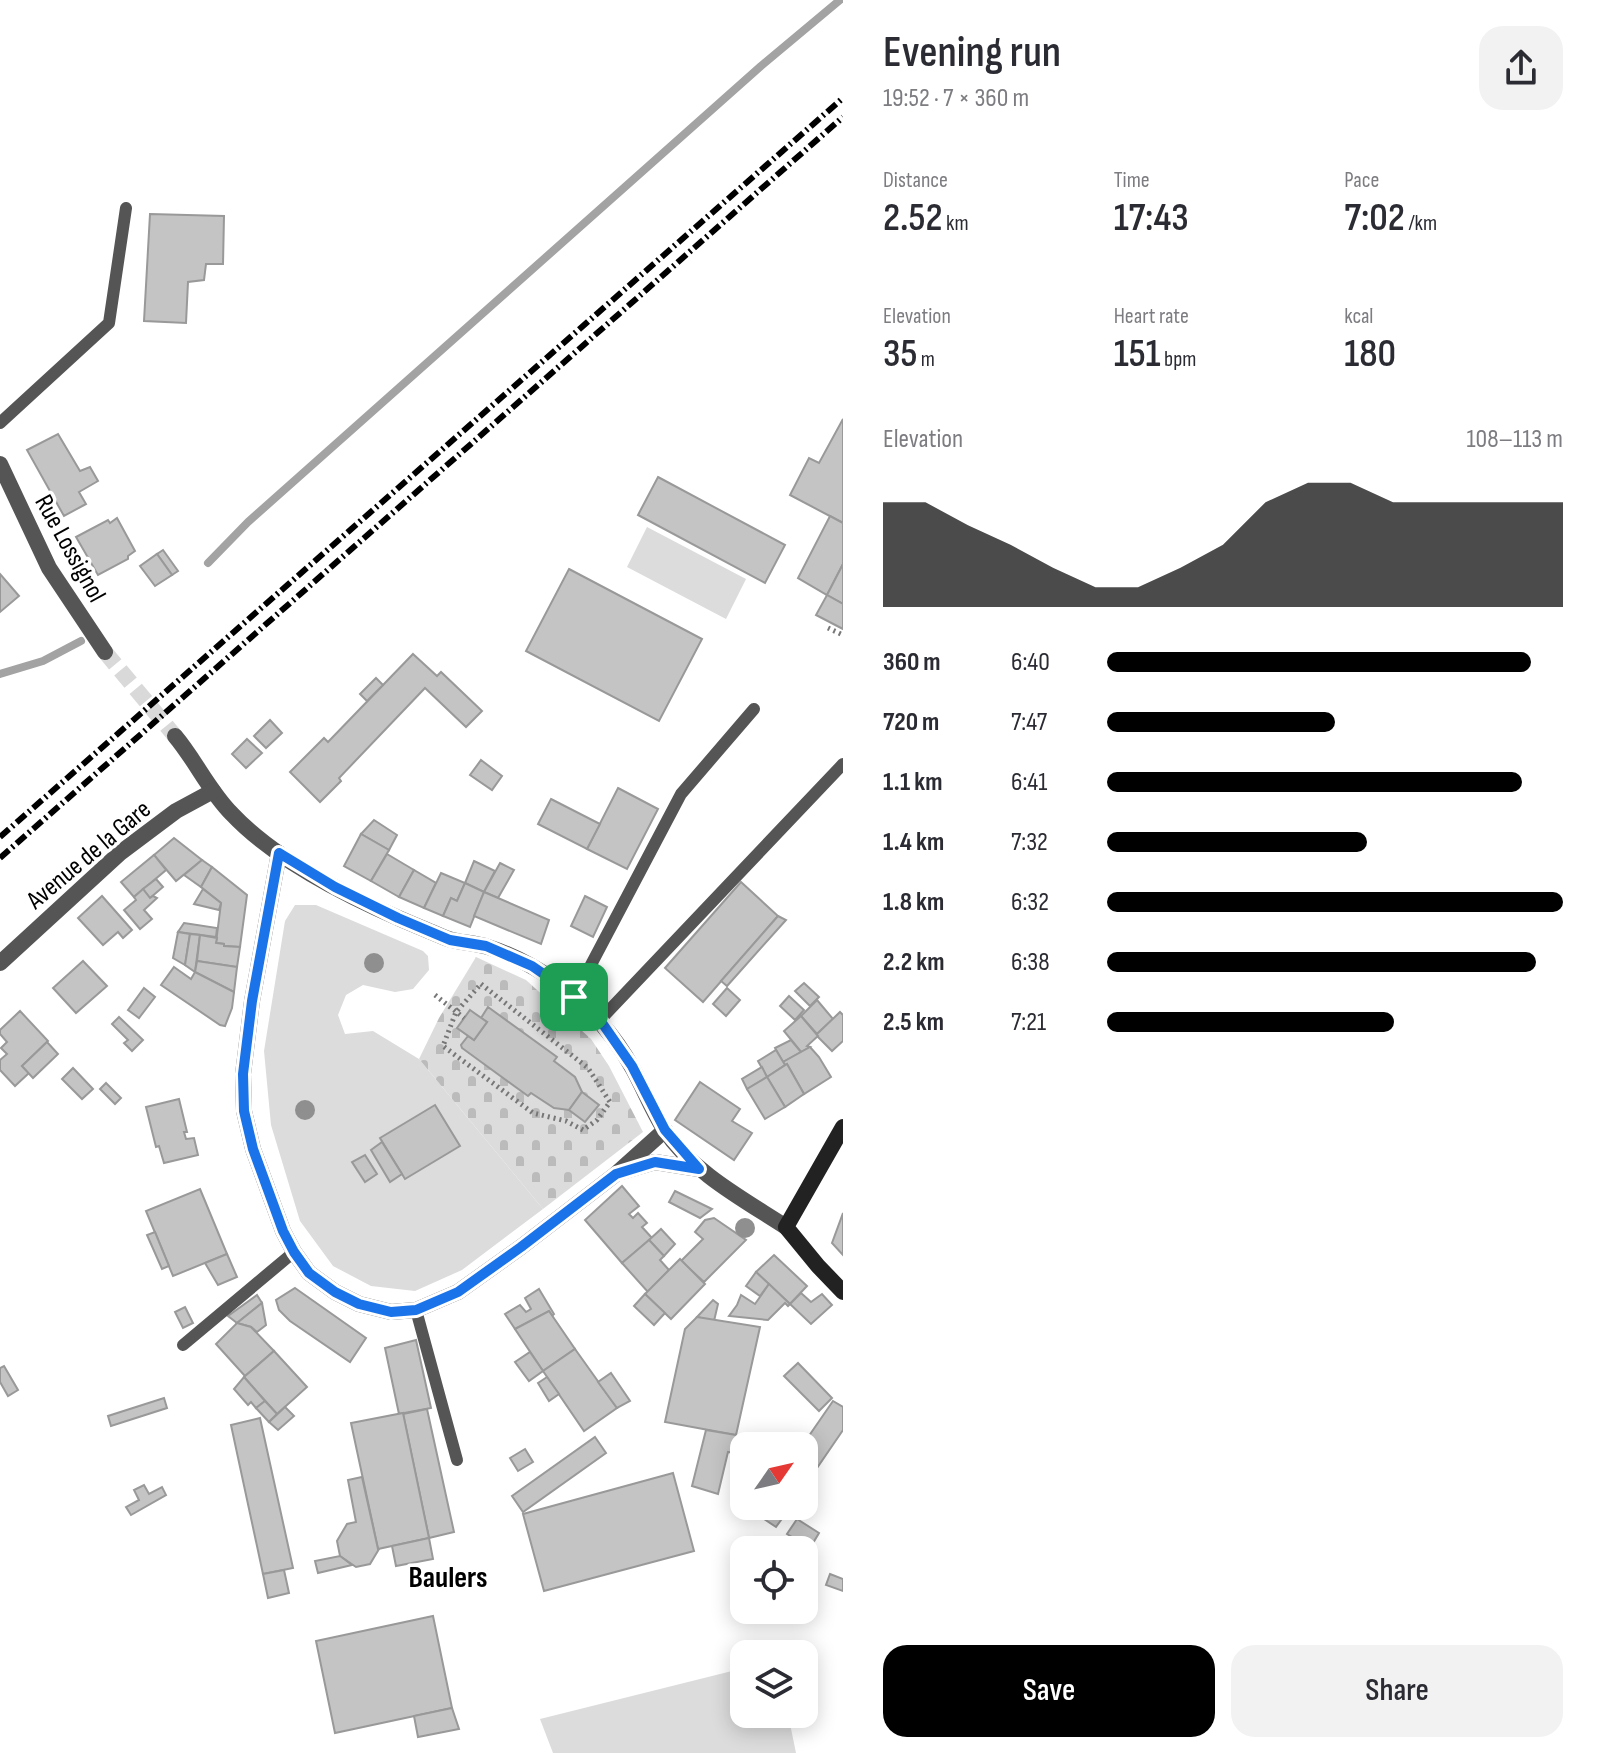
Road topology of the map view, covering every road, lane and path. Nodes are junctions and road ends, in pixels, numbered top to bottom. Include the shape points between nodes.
1 (126, 208) dead end
2 (0, 423) edge
3 (0, 464) edge
4 (828, 628) dead end
5 (843, 635) edge
6 (105, 652) tunnel mouth
7 (754, 709) dead end
8 (175, 736) tunnel mouth
9 (843, 764) edge
10 (213, 791) junction
11 (279, 853) junction
12 (0, 963) edge
13 (435, 995) dead end
14 (574, 997) junction
15 (456, 1012) junction
16 (464, 1018) dead end
17 (600, 1020) junction
18 (843, 1127) edge
19 (665, 1130) junction
20 (699, 1169) junction
21 (616, 1174) junction
22 (786, 1227) junction
23 (294, 1252) junction
24 (843, 1292) edge
25 (416, 1310) junction
26 (183, 1345) dead end
27 (457, 1460) dead end

1 - 2 lane via 109,323
3 - 6 street, Rue Lossignol via 49,568
4 - 5 path
7 - 14 lane via 681,794
8 - 10 street
9 - 17 lane
10 - 11 street via 248,830
10 - 12 street, Avenue de la Gare via 120,853
11 - 14 street via 398,918 532,966
11 - 23 street via 254,986 244,1111 253,1149
13 - 15 path
14 - 17 street
15 - 15 path via 443,1046 533,1113 583,1130 610,1102 588,1068 481,984
15 - 16 path
17 - 19 street via 632,1066
18 - 22 street
19 - 20 street
19 - 21 street
20 - 21 street via 655,1162
20 - 22 street
21 - 25 street via 458,1292
22 - 24 street
23 - 25 street via 309,1273 359,1304 391,1312
23 - 26 lane
25 - 27 lane

